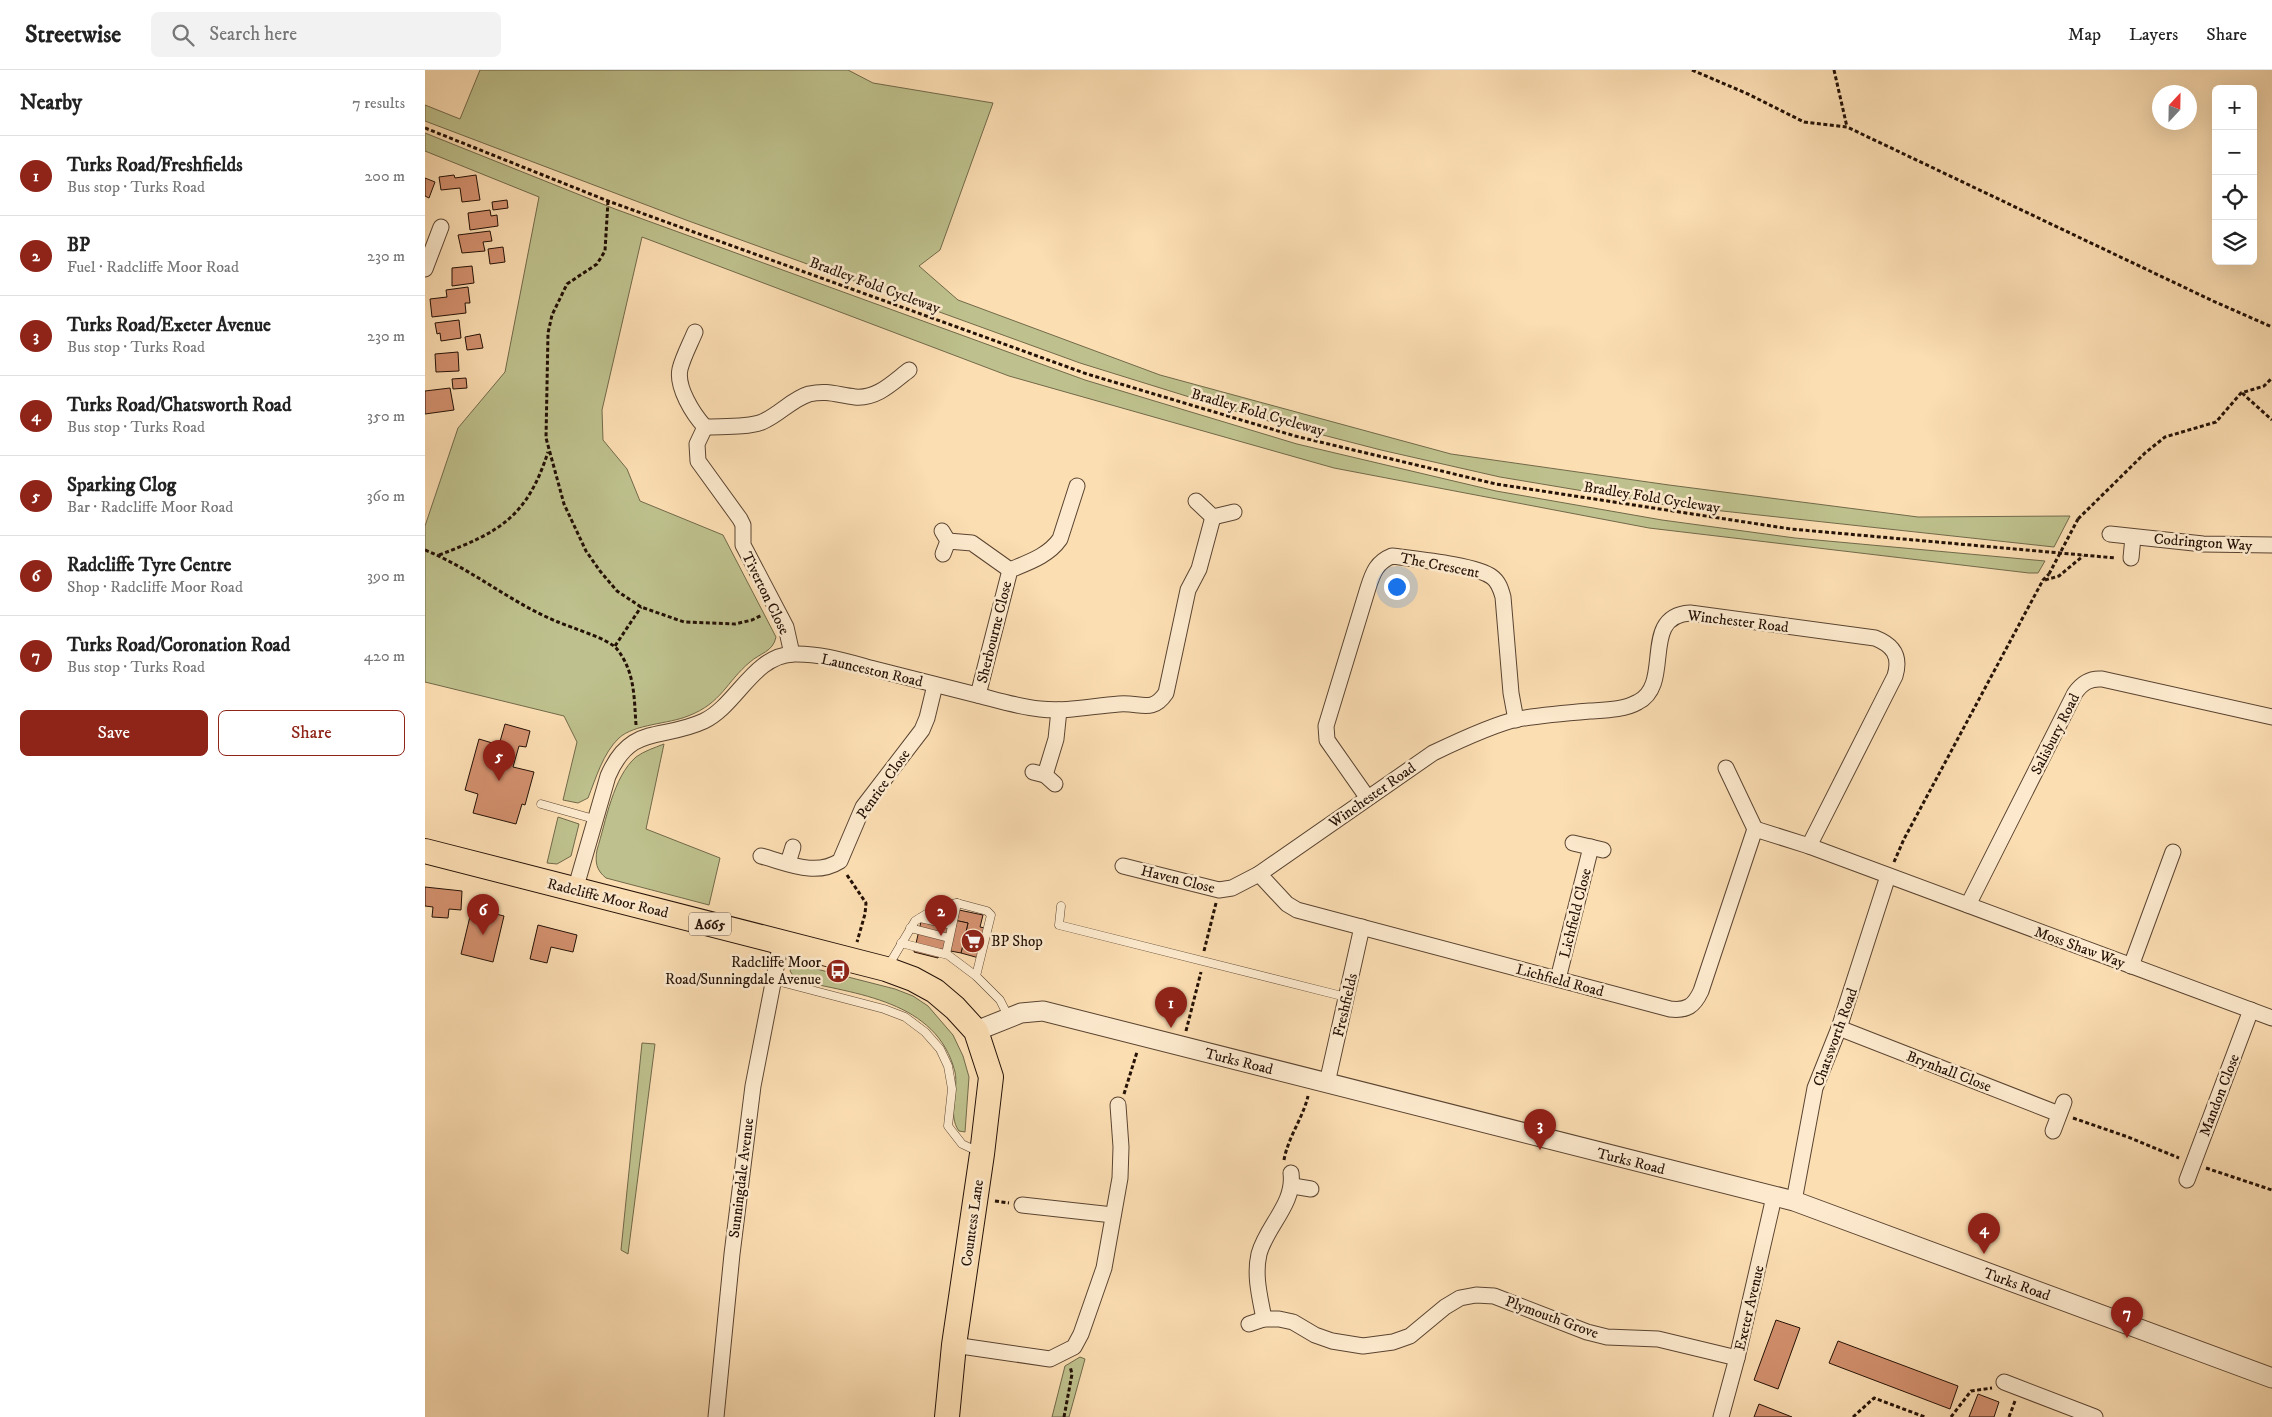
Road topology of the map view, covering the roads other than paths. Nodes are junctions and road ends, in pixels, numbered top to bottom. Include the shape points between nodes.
1 (441, 227) dead end
2 (428, 252) edge
3 (425, 269) edge
4 (696, 342) dead end
5 (909, 370) dead end
6 (705, 427) junction
7 (1077, 486) dead end
8 (1196, 502) dead end
9 (1234, 512) dead end
10 (1213, 517) junction
11 (2110, 534) dead end
12 (2133, 537) junction
13 (944, 542) dead end
14 (2272, 545) edge
15 (2128, 558) road end
16 (1010, 570) junction
17 (792, 654) junction
18 (935, 685) junction
19 (978, 695) junction
20 (1059, 710) junction
21 (2272, 717) edge
22 (1516, 720) junction
23 (1726, 768) dead end
24 (1045, 777) dead end
25 (1367, 797) junction
26 (541, 804) dead end
27 (594, 819) junction
28 (1755, 829) junction
29 (1573, 843) dead end
30 (1809, 846) junction
31 (793, 847) dead end
32 (425, 851) edge
33 (2173, 852) dead end
34 (761, 856) dead end
35 (788, 863) junction
36 (1123, 866) dead end
37 (1259, 874) junction
38 (1888, 876) junction
39 (575, 890) junction
40 (957, 903) junction
41 (1968, 905) junction
42 (1061, 906) dead end
43 (920, 918) junction
44 (952, 925) junction
45 (1362, 927) junction
46 (910, 928) junction
47 (949, 938) junction
48 (781, 942) junction
49 (901, 943) junction
50 (946, 954) junction
51 (2131, 966) junction
52 (886, 969) junction
53 (976, 976) junction
54 (1558, 979) junction
55 (773, 980) junction
56 (1346, 997) junction
57 (2251, 1010) junction
58 (1009, 1018) junction
59 (2272, 1018) edge
60 (1839, 1028) junction
61 (976, 1031) junction
62 (1320, 1082) junction
63 (1118, 1105) road end
64 (2053, 1131) dead end
65 (982, 1154) junction
66 (2187, 1180) dead end
67 (1311, 1189) dead end
68 (1774, 1198) junction
69 (1794, 1201) junction
70 (1022, 1204) road end
71 (1113, 1214) junction
72 (1265, 1319) junction
73 (1249, 1324) dead end
74 (954, 1345) junction
75 (1737, 1358) junction
76 (2272, 1378) edge
77 (2007, 1383) road end
78 (716, 1417) edge
79 (947, 1417) edge
80 (1721, 1417) edge
81 (2095, 1417) edge

1 - 2 street
2 - 3 street
4 - 6 street via 680,377 691,410
5 - 6 street via 891,393 855,397 821,392 806,395 764,421
6 - 17 street, Tiverton Close via 697,444 698,461 741,519 743,545 786,627
7 - 16 street, Sherbourne Close via 1062,508 1060,539 1048,552
8 - 10 street
9 - 10 street
10 - 20 street, Launceston Road via 1199,569 1188,590 1170,679 1162,700 1151,706 1128,703
11 - 12 street, Codrington Way
12 - 14 street, Codrington Way via 2203,544
12 - 15 street, Codrington Way
13 - 16 street, Sherbourne Close via 972,543
16 - 19 street, Sherbourne Close
17 - 18 street, Launceston Road via 843,660
17 - 27 street, Launceston Road via 769,662 757,671 722,709 705,720 637,740 623,749 615,760
18 - 19 street, Launceston Road
18 - 35 street, Penrice Close via 922,730 863,807 840,861 813,870
19 - 20 street, Launceston Road via 1023,706
20 - 24 street via 1056,739
21 - 41 street, Salisbury Road via 2102,679 2087,682 2075,693
22 - 25 street, Winchester Road via 1433,753
22 - 25 street, The Crescent via 1503,597 1493,577 1476,569 1392,556 1382,560 1367,588 1325,733
22 - 30 street, Winchester Road via 1617,708 1643,699 1651,691 1654,681 1664,627 1679,614 1875,638 1885,642 1896,654 1898,668
23 - 28 street
25 - 37 street, Winchester Road
26 - 27 lane
27 - 39 street, Launceston Road
28 - 30 street, Moss Shaw Way
28 - 54 street, Lichfield Road via 1701,991 1690,1007 1670,1009
29 - 54 street, Lichfield Close via 1597,849
30 - 38 street, Moss Shaw Way
31 - 35 street
32 - 39 main road, Radcliffe Moor Road / A665
33 - 51 street
34 - 35 street
36 - 37 street, Haven Close via 1219,890 1232,888
37 - 45 street, Lichfield Road via 1287,904 1297,910
38 - 41 street, Moss Shaw Way
38 - 60 street, Chatsworth Road
39 - 48 main road, Radcliffe Moor Road / A665
40 - 43 lane via 936,908
40 - 44 lane
40 - 53 lane via 991,915
41 - 51 street, Moss Shaw Way
42 - 56 lane via 1059,925
43 - 44 lane
43 - 46 lane
44 - 47 lane
45 - 54 street, Lichfield Road
45 - 56 street, Freshfields
46 - 47 lane
46 - 49 lane
47 - 50 lane
48 - 52 main road, Radcliffe Moor Road / A665
48 - 55 street, Sunningdale Avenue
49 - 50 lane
49 - 52 lane
50 - 53 lane
51 - 57 street, Moss Shaw Way
52 - 61 main road, Radcliffe Moor Road / A665 via 935,992
53 - 58 lane via 1000,1000
55 - 65 lane via 884,1009 905,1017 925,1032 940,1049 948,1066 952,1089 949,1126 963,1144
55 - 78 street, Sunningdale Avenue via 751,1095
56 - 62 street, Freshfields
57 - 59 street, Moss Shaw Way
57 - 66 street, Mandon Close
58 - 61 street, Turks Road
58 - 62 street, Turks Road via 1021,1012 1043,1011
60 - 64 street, Brynhall Close via 2062,1108
60 - 69 street, Chatsworth Road via 1815,1088
61 - 65 main road, Countess Lane / A665 via 991,1077
62 - 68 street, Turks Road
63 - 71 street via 1127,1129
65 - 74 main road, Countess Lane / A665
67 - 72 street via 1292,1179 1289,1197 1259,1254 1257,1284
68 - 69 street, Turks Road
68 - 75 street, Exeter Avenue
69 - 76 street, Turks Road
70 - 71 street via 1047,1201
71 - 74 street via 1105,1268 1074,1347 1051,1360
72 - 73 street, Plymouth Grove
72 - 75 street, Plymouth Grove via 1293,1322 1331,1342 1363,1346 1410,1336 1445,1306 1460,1298 1494,1296 1587,1332 1607,1337 1658,1339
74 - 79 main road, Countess Lane / A665
75 - 80 street, Exeter Avenue
77 - 81 street

